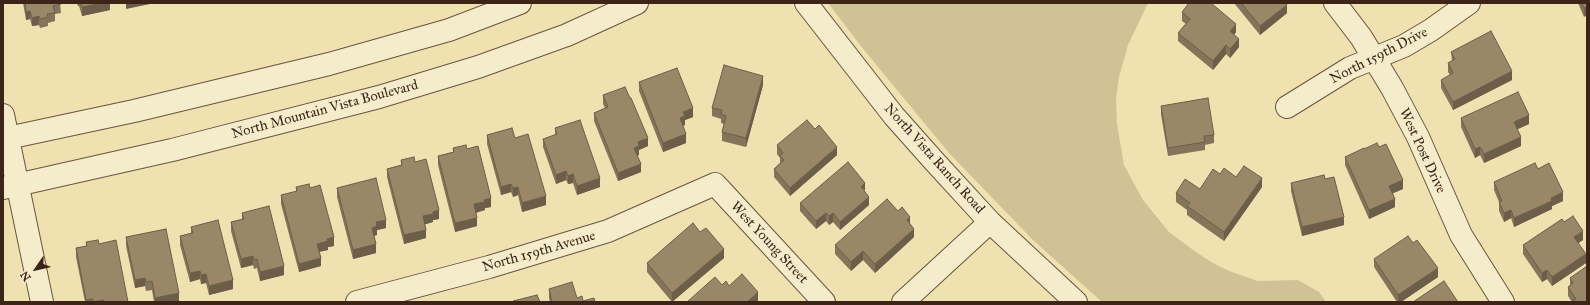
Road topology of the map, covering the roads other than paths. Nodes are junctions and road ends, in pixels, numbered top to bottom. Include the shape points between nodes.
1 (520, 3) edge
2 (638, 3) edge
3 (806, 3) edge
4 (1335, 3) edge
5 (1469, 3) edge
6 (1374, 58) junction
7 (1287, 107) dead end
8 (3, 115) edge
9 (6, 138) edge
10 (714, 184) joint
11 (10, 186) edge
12 (990, 222) junction
13 (42, 302) edge
14 (357, 302) edge
15 (824, 302) edge
16 (903, 302) edge
17 (1076, 302) edge
18 (1503, 302) edge

1 - 9 street via 449,30 328,64 134,112
2 - 11 street, North Mountain Vista Boulevard via 567,36 478,67 379,97 172,150
3 - 12 street, North Vista Ranch Road via 894,116
4 - 6 street, West Post Drive
5 - 6 street, North 159th Drive via 1431,30 1399,48
6 - 7 street, North 159th Drive via 1350,68
6 - 18 street, West Post Drive via 1414,131 1462,235
8 - 9 street
9 - 11 street
10 - 14 street, North 159th Avenue via 608,231 489,267
10 - 15 street, West Young Street
11 - 13 street
12 - 16 street
12 - 17 street, North Vista Ranch Road

